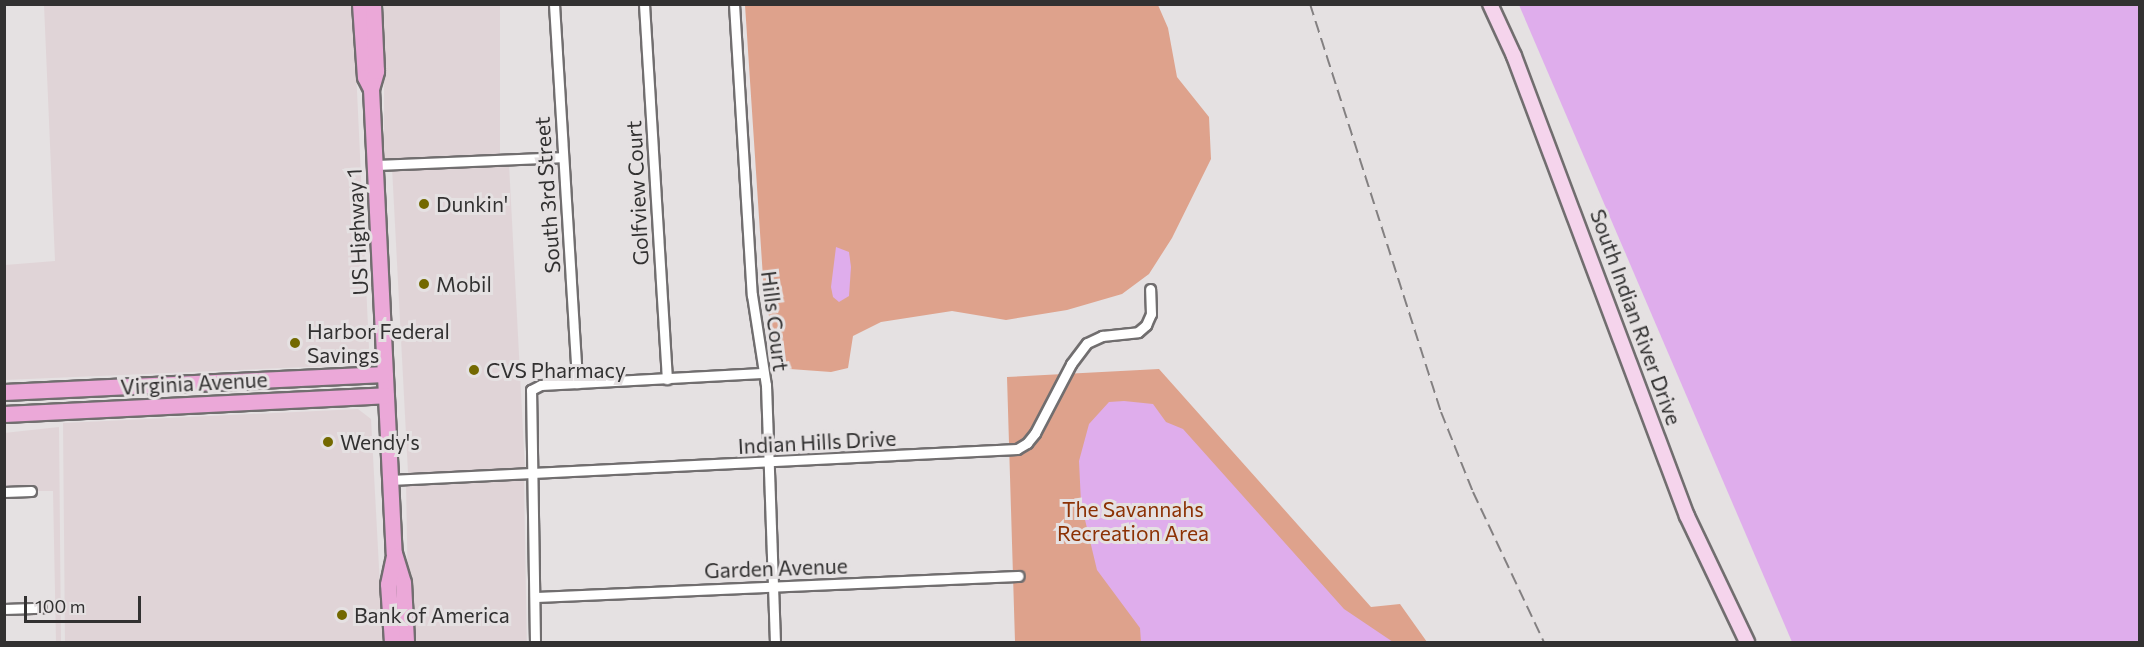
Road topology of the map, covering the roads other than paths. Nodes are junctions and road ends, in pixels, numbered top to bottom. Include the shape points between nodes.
1 (360, 4) edge
2 (373, 4) edge
3 (554, 4) edge
4 (644, 4) edge
5 (734, 4) edge
6 (1490, 4) edge
7 (371, 89) junction
8 (562, 157) junction
9 (375, 165) junction
10 (1150, 289) dead end
11 (762, 373) junction
12 (385, 374) junction
13 (667, 379) junction
14 (578, 383) junction
15 (77, 389) junction
16 (4, 392) edge
17 (386, 395) junction
18 (31, 412) junction
19 (4, 414) edge
20 (768, 463) junction
21 (531, 475) junction
22 (390, 480) junction
23 (31, 491) dead end
24 (4, 492) edge
25 (394, 553) junction
26 (1019, 576) dead end
27 (773, 586) junction
28 (535, 597) junction
29 (41, 608) dead end
30 (4, 609) edge
31 (392, 642) edge
32 (406, 642) edge
33 (535, 642) edge
34 (776, 642) edge
35 (1747, 642) edge

1 - 7 main road, US Highway 1 via 365,77
2 - 7 main road, US Highway 1 via 376,71
3 - 8 street, South 3rd Street
4 - 13 street, Golfview Court
5 - 11 street, Hills Court via 752,295
6 - 35 main road, South Indian River Drive via 1566,190 1687,516
7 - 9 main road, US Highway 1
8 - 9 street
8 - 14 street, South 3rd Street
9 - 12 main road, US Highway 1
10 - 20 street, Indian Hills Drive via 1151,314 1146,325 1138,332 1102,336 1087,343 1071,364 1028,443 1017,448
11 - 13 street
11 - 20 street, Hills Court
12 - 15 main road, Virginia Avenue
12 - 17 main road, US Highway 1
13 - 14 street
14 - 21 street via 542,385 531,390
15 - 16 main road, Virginia Avenue
15 - 18 main road via 62,402
17 - 18 main road, Virginia Avenue
17 - 22 main road, US Highway 1
18 - 19 main road, Virginia Avenue
20 - 21 street, Indian Hills Drive
20 - 27 street, Hills Court
21 - 22 street, Indian Hills Drive
21 - 28 street
22 - 25 main road, US Highway 1
23 - 24 street
25 - 31 main road, US Highway 1 via 388,584
25 - 32 main road, US Highway 1 via 403,582
26 - 27 street, Garden Avenue
27 - 28 street, Garden Avenue
27 - 34 street, Hills Court
28 - 33 street
29 - 30 street

